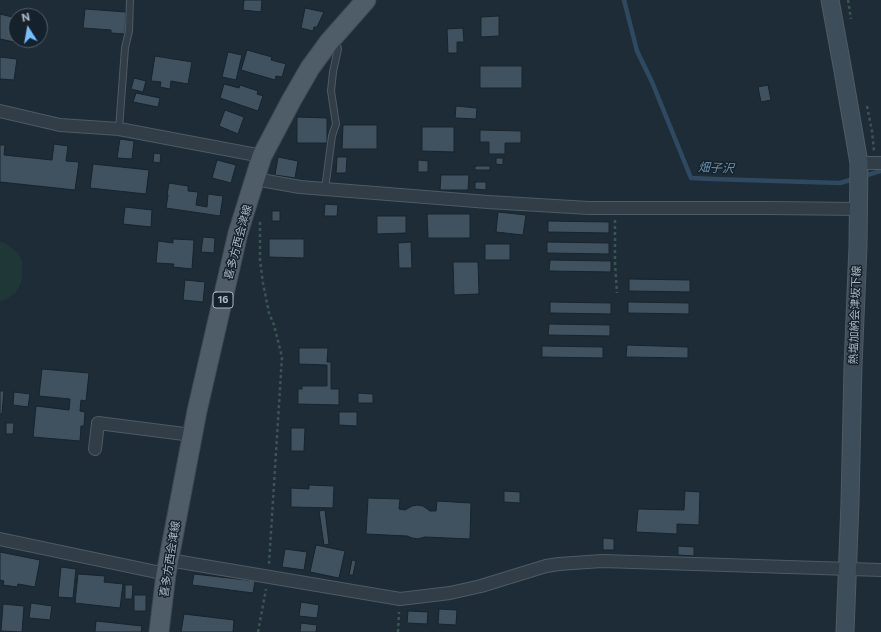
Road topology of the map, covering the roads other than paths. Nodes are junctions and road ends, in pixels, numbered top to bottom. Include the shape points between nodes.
1 (130, 0) edge
2 (830, 0) edge
3 (362, 1) edge
4 (332, 38) junction
5 (0, 111) edge
6 (119, 129) junction
7 (262, 156) junction
8 (859, 163) junction
9 (881, 163) edge
10 (255, 179) junction
11 (325, 189) junction
12 (859, 209) junction
13 (192, 435) junction
14 (95, 449) dead end
15 (0, 539) edge
16 (168, 567) junction
17 (848, 569) junction
18 (881, 570) edge
19 (159, 632) edge
20 (845, 632) edge

1 - 6 lane
2 - 8 main road, 熱塩加納会津坂下線
3 - 4 main road, 喜多方西会津線 / 16
4 - 7 main road, 喜多方西会津線 / 16 via 310,68
4 - 11 lane via 338,49 331,91 336,124
5 - 6 street via 60,125
6 - 7 street
7 - 10 main road, 喜多方西会津線 / 16
8 - 9 street
8 - 12 main road, 熱塩加納会津坂下線
10 - 11 street
10 - 13 main road, 喜多方西会津線 / 16 via 238,233
11 - 12 street via 589,208
12 - 17 main road, 熱塩加納会津坂下線
13 - 14 street via 98,423
13 - 16 main road, 喜多方西会津線 / 16
15 - 16 street
16 - 17 street via 268,576 400,599 450,593 546,566 566,563 602,561
16 - 19 main road, 喜多方西会津線 / 16
17 - 18 street
17 - 20 main road, 熱塩加納会津坂下線

